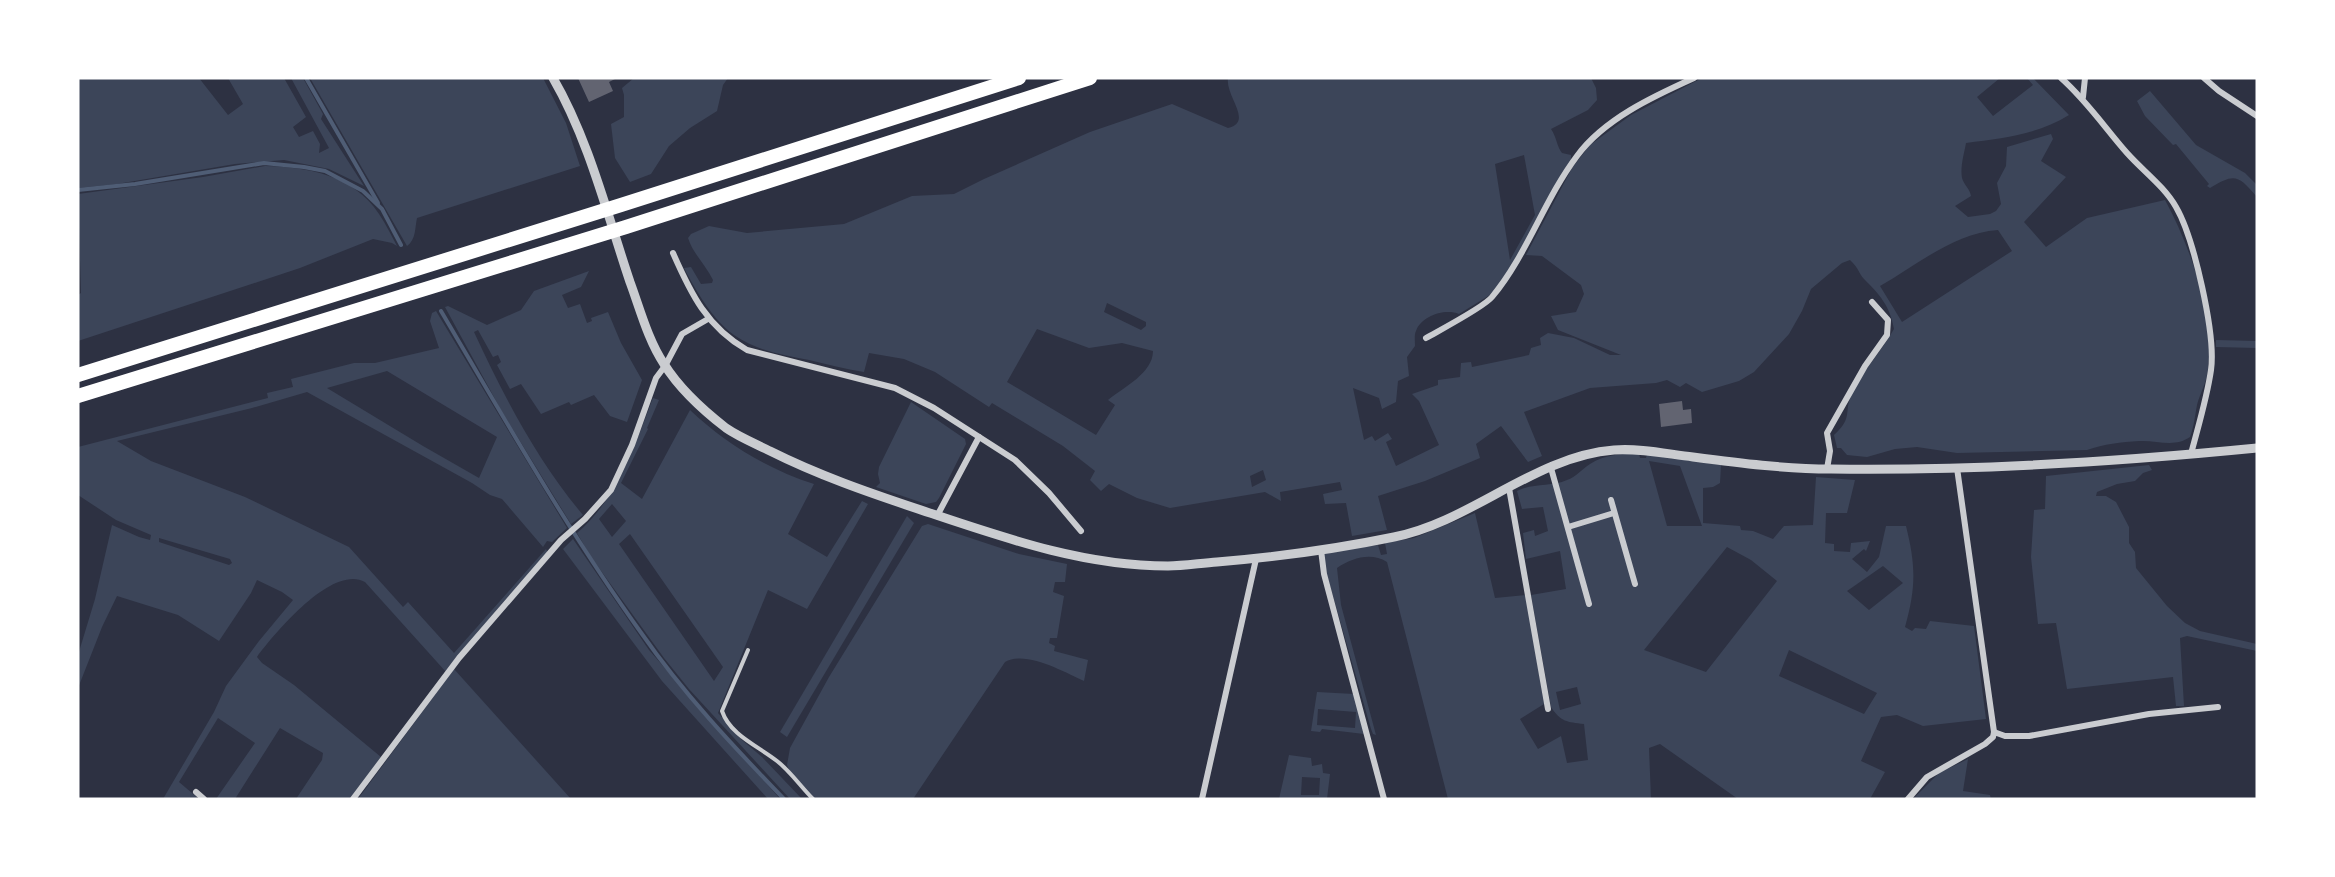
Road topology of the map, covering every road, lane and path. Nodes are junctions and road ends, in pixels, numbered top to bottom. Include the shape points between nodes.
1 (553, 78) edge
2 (1019, 78) edge
3 (1090, 78) edge
4 (1694, 78) edge
5 (2061, 78) edge
6 (2085, 78) edge
7 (2204, 78) edge
8 (2082, 97) junction
9 (2257, 116) edge
10 (673, 253) dead end
11 (1872, 302) dead end
12 (708, 319) junction
13 (1426, 338) dead end
14 (665, 366) junction
15 (78, 375) edge
16 (78, 396) edge
17 (979, 437) junction
18 (2257, 448) edge
19 (2191, 454) junction
20 (1551, 468) junction
21 (1957, 468) junction
22 (1827, 469) junction
23 (1509, 488) junction
24 (1611, 500) dead end
25 (1614, 513) junction
26 (937, 516) junction
27 (1568, 527) junction
28 (1081, 531) dead end
29 (1321, 550) junction
30 (1256, 559) junction
31 (1635, 584) dead end
32 (1589, 604) dead end
33 (748, 650) dead end
34 (2218, 707) dead end
35 (1548, 710) dead end
36 (1994, 732) junction
37 (196, 792) dead end
38 (204, 799) edge
39 (353, 799) edge
40 (813, 799) edge
41 (1202, 799) edge
42 (1384, 799) edge
43 (1908, 799) edge

1 - 14 street via 584,146 638,305
2 - 15 highway
3 - 16 highway via 626,227
4 - 13 street via 1596,135 1578,155 1491,299
5 - 8 street
6 - 8 street
7 - 9 street
8 - 19 street via 2127,153 2169,196 2182,222 2206,307 2212,350 2209,383
10 - 12 street
11 - 22 street via 1888,320 1887,335 1827,433
12 - 14 street via 682,334
12 - 17 street via 747,350 895,388
14 - 26 street via 729,430 801,467
14 - 39 street via 656,378 611,490 561,540 459,658
17 - 26 street
17 - 28 street via 1015,460
18 - 19 street
19 - 21 street
20 - 22 street via 1589,454 1616,450
20 - 23 street
20 - 27 street
21 - 22 street
21 - 36 street
23 - 29 street via 1425,530
23 - 35 street
24 - 25 street
25 - 27 street
25 - 31 street
26 - 30 street via 1070,556 1168,566
27 - 32 street
29 - 30 street
29 - 42 street
30 - 41 street
33 - 40 lane via 722,711 725,720 778,762
34 - 36 street via 2149,714 2029,736
36 - 43 street via 1986,744 1928,777
37 - 38 street

